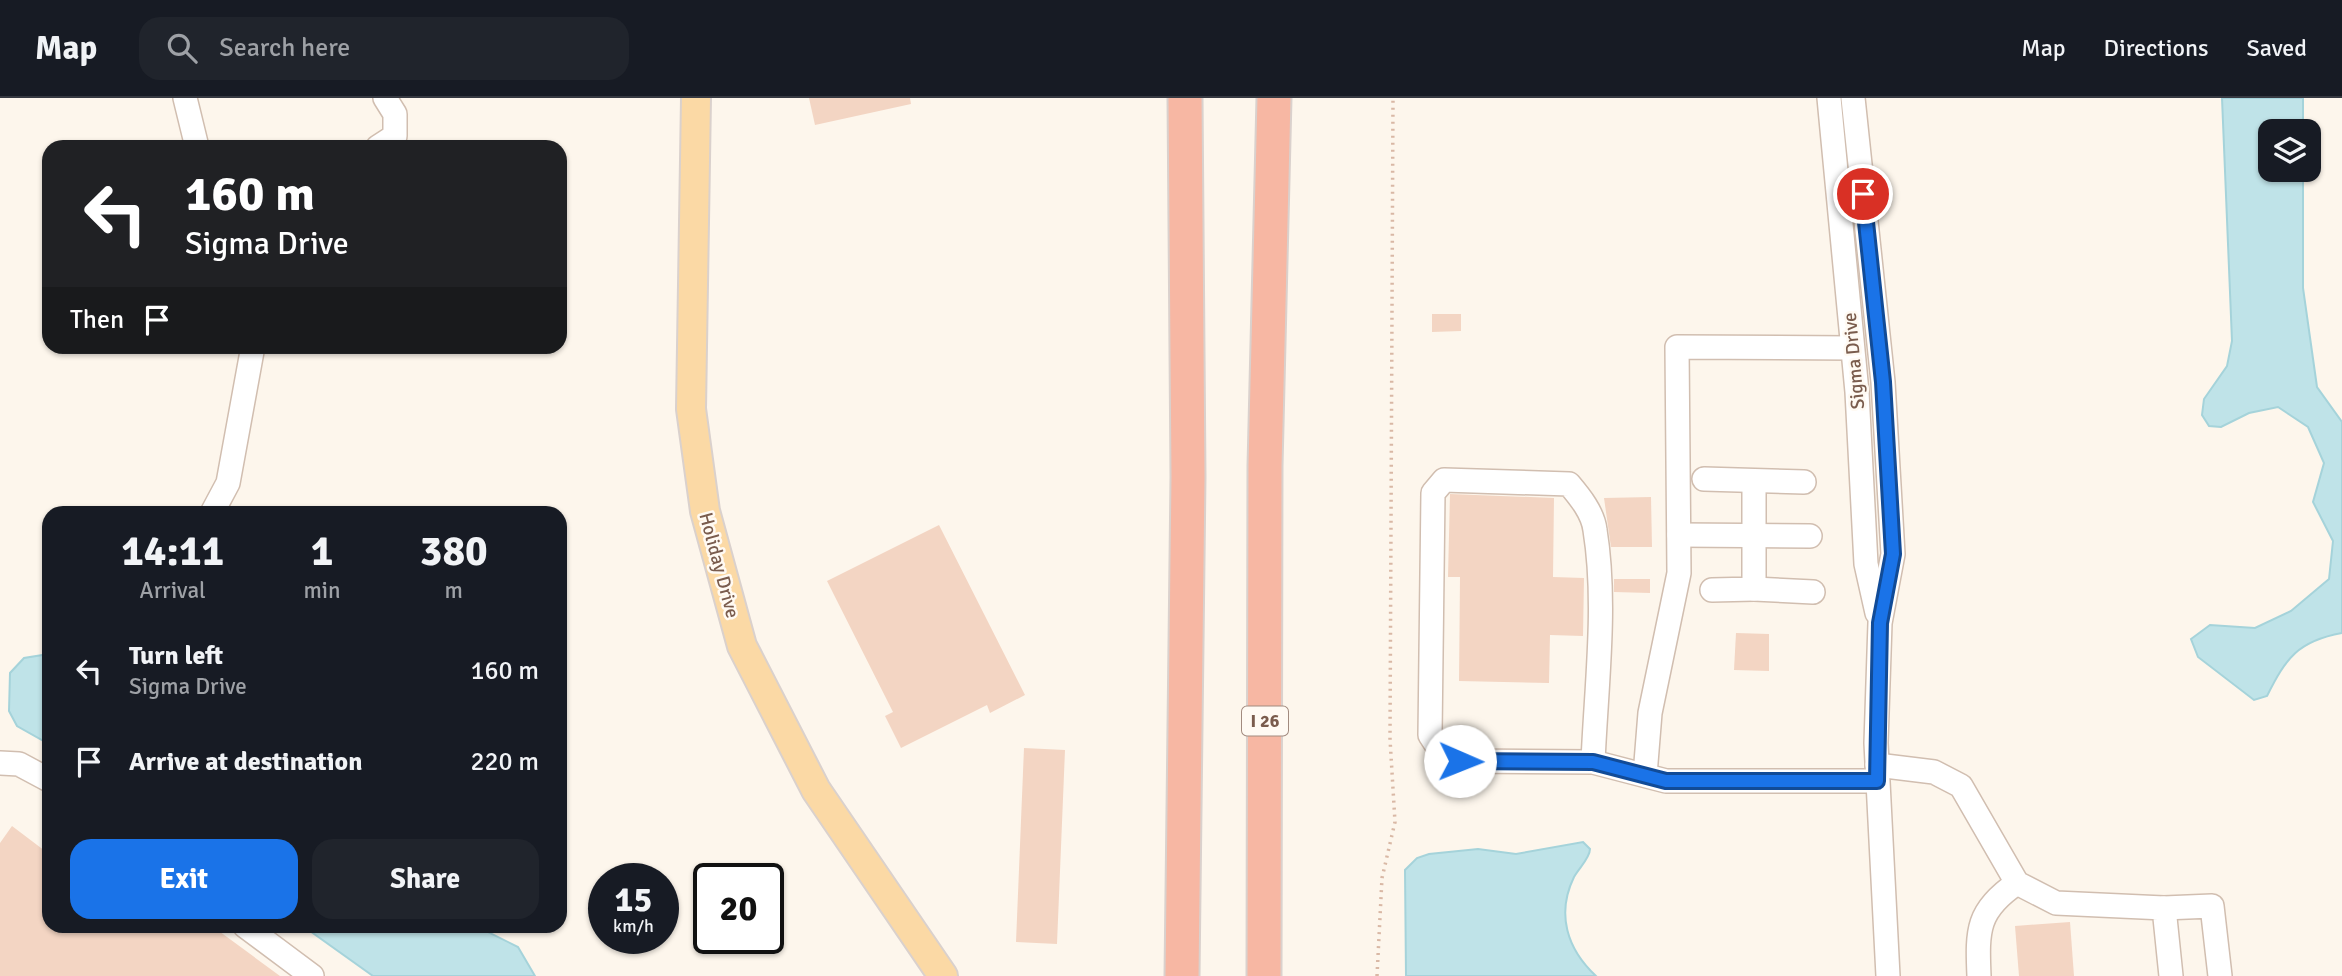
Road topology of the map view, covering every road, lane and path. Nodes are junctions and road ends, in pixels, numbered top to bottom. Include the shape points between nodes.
1 (386, 98) edge
2 (696, 98) edge
3 (1185, 98) edge
4 (1274, 98) edge
5 (1393, 98) edge
6 (1829, 98) edge
7 (1853, 98) edge
8 (191, 100) edge
9 (197, 140) edge
10 (389, 140) edge
11 (1852, 348) junction
12 (252, 354) edge
13 (1704, 479) dead end
14 (1754, 481) junction
15 (1804, 482) dead end
16 (216, 506) edge
17 (1679, 535) junction
18 (1756, 536) junction
19 (1810, 536) dead end
20 (1754, 589) junction
21 (1712, 590) dead end
22 (1813, 592) dead end
23 (1880, 623) junction
24 (1593, 762) junction
25 (0, 763) edge
26 (1877, 773) junction
27 (1645, 775) junction
28 (42, 776) edge
29 (2017, 883) junction
30 (2164, 908) junction
31 (254, 933) edge
32 (312, 976) edge
33 (943, 976) edge
34 (1182, 976) edge
35 (1264, 976) edge
36 (1377, 976) edge
37 (1888, 976) edge
38 (1979, 976) edge
39 (2171, 976) edge
40 (2220, 976) edge

1 - 10 street via 395,114 395,136
2 - 33 main road, Holiday Drive via 691,409 705,510 741,646 816,790
3 - 34 highway via 1188,477
4 - 35 highway, I 26 via 1265,466
5 - 36 path via 1390,739 1395,822 1382,878
6 - 11 street, Sigma Drive
7 - 23 street, Sigma Drive via 1883,382 1893,554
8 - 9 street
11 - 17 street via 1677,347
11 - 23 street, Sigma Drive via 1866,564
12 - 16 street via 228,483
13 - 14 street
14 - 15 street
14 - 18 street
17 - 18 street
17 - 27 street via 1679,573 1650,713
18 - 19 street
18 - 20 street
20 - 21 street
20 - 22 street
23 - 26 street, Sigma Drive
24 - 24 street via 1460,761 1441,752 1430,735 1433,493 1444,480 1569,484 1583,502 1595,528 1600,614
24 - 27 street
25 - 28 street via 19,764
26 - 27 street via 1666,781
26 - 29 street via 1934,772 1961,786
26 - 37 street, Sigma Drive
29 - 30 street via 2056,903
29 - 38 street via 1987,908 1977,937
30 - 39 street
30 - 40 street via 2212,906
31 - 32 street

